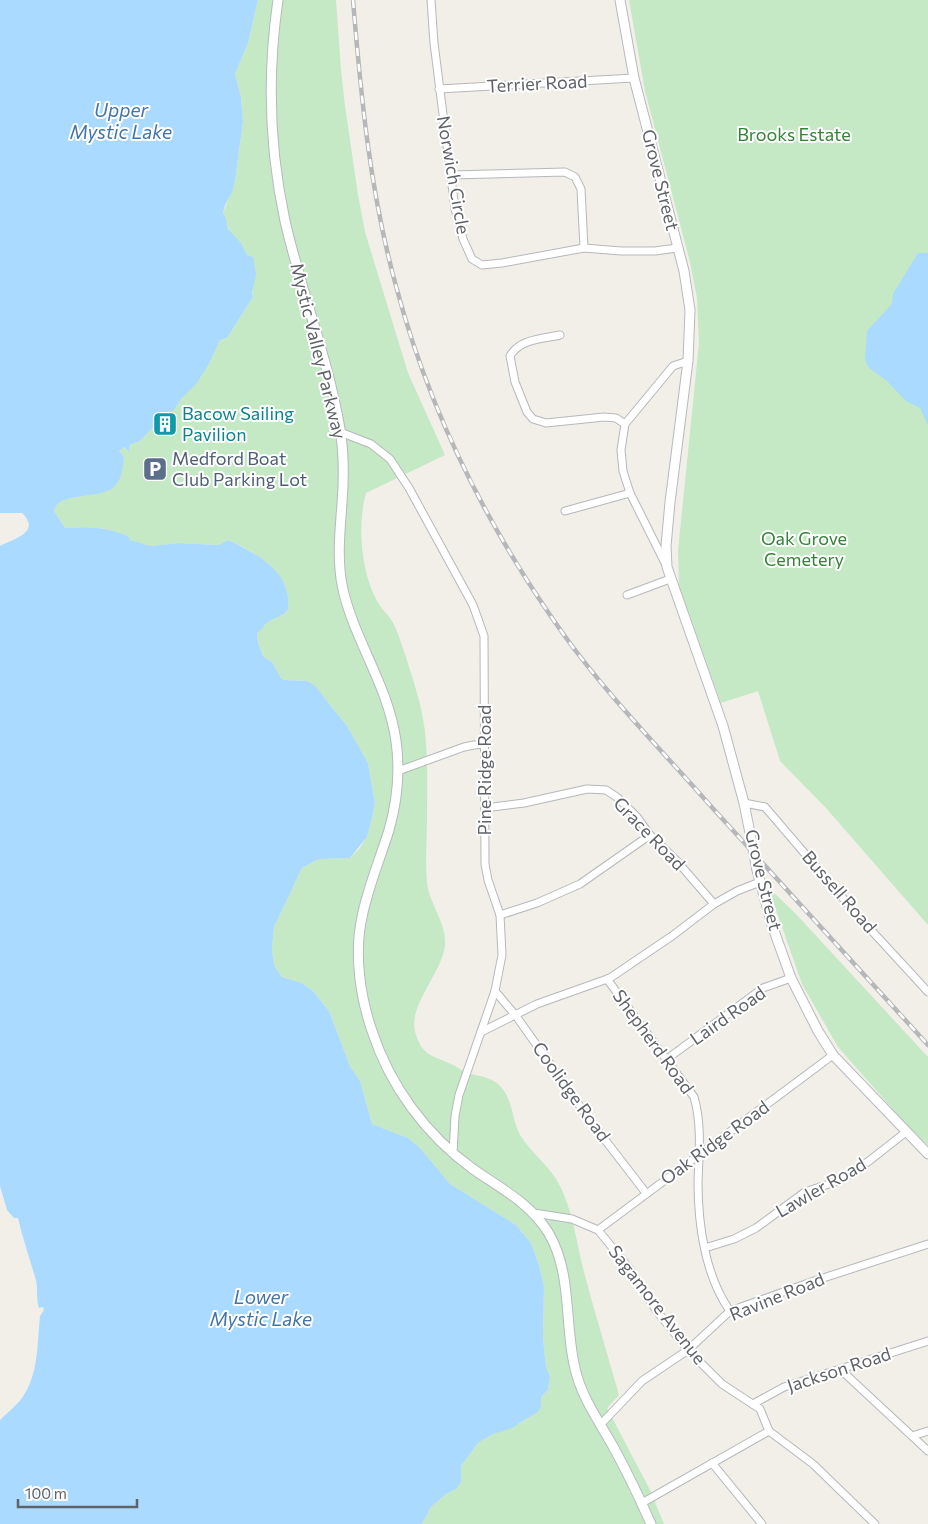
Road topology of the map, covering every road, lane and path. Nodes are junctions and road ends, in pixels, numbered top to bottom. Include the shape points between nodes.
1 (278, 0) edge
2 (431, 0) edge
3 (620, 0) edge
4 (634, 78) junction
5 (439, 89) junction
6 (451, 175) junction
7 (584, 248) junction
8 (677, 248) junction
9 (560, 335) dead end
10 (688, 361) junction
11 (625, 424) junction
12 (340, 432) junction
13 (630, 493) junction
14 (565, 511) dead end
15 (667, 567) junction
16 (670, 579) junction
17 (627, 595) dead end
18 (485, 744) junction
19 (398, 771) junction
20 (744, 803) junction
21 (485, 808) junction
22 (650, 835) junction
23 (760, 882) junction
24 (714, 904) junction
25 (500, 914) junction
26 (791, 978) junction
27 (607, 979) junction
28 (494, 991) junction
29 (928, 992) edge
30 (516, 1016) junction
31 (481, 1032) junction
32 (833, 1055) junction
33 (667, 1059) junction
34 (906, 1132) junction
35 (453, 1153) junction
36 (928, 1154) edge
37 (699, 1155) junction
38 (646, 1193) junction
39 (534, 1213) junction
40 (598, 1230) junction
41 (928, 1244) edge
42 (706, 1248) junction
43 (730, 1311) junction
44 (928, 1341) edge
45 (688, 1350) junction
46 (841, 1370) junction
47 (753, 1404) junction
48 (601, 1424) junction
49 (769, 1431) junction
50 (928, 1431) edge
51 (912, 1436) junction
52 (928, 1452) edge
53 (712, 1463) junction
54 (642, 1503) junction
55 (651, 1524) edge
56 (762, 1524) edge
57 (875, 1524) edge

1 - 12 main road, Mystic Valley Parkway via 270,78 277,178 285,222 329,379
2 - 5 street, Norwich Circle
3 - 4 main road, Grove Street
4 - 5 street, Terrier Road
4 - 8 main road, Grove Street
5 - 6 street, Norwich Circle
6 - 7 street via 565,172 575,177 581,189
6 - 7 street, Norwich Circle via 463,239 472,259 482,265
7 - 8 street, Norwich Circle via 655,251
8 - 10 main road, Grove Street via 690,310
9 - 11 street via 525,342 510,356 515,382 527,412 533,419 546,423 604,417 616,418
10 - 11 street via 672,366
10 - 15 main road, Grove Street via 670,502
11 - 13 street, Grove Street via 621,450
12 - 18 street, Pine Ridge Road via 371,444 390,459 473,604 484,636
12 - 19 main road, Mystic Valley Parkway via 343,482 338,552 343,588 389,707
13 - 14 street
13 - 15 street, Grove Street
15 - 16 main road, Grove Street
16 - 17 street
16 - 20 main road, Grove Street via 723,726
18 - 19 street via 464,747
18 - 21 street, Pine Ridge Road
19 - 35 main road, Mystic Valley Parkway via 390,826 361,921 360,976 371,1030 391,1075 418,1117
20 - 23 main road, Grove Street, bridge
20 - 29 street, Bussell Road via 765,807
21 - 22 street, Grace Road via 587,789 606,790 637,817
21 - 25 street, Pine Ridge Road via 485,864
22 - 24 street, Grace Road
22 - 25 street via 580,884 537,903
23 - 24 street
23 - 26 main road, Grove Street
24 - 27 street
25 - 28 street, Pine Ridge Road via 502,956
26 - 32 main road, Grove Street
26 - 33 street, Laird Road via 763,988
27 - 30 street via 537,1004
27 - 33 street, Shepherd Road
28 - 30 street, Coolidge Road
28 - 31 street, Pine Ridge Road
30 - 31 street
30 - 38 street, Coolidge Road
31 - 35 street, Pine Ridge Road via 459,1095
32 - 34 main road, Grove Street
32 - 37 street, Oak Ridge Road
33 - 37 street, Shepherd Road via 694,1097
34 - 36 main road, Grove Street
34 - 42 street, Lawler Road via 841,1180 806,1192 756,1228
35 - 39 main road, Mystic Valley Parkway
37 - 38 street, Oak Ridge Road
37 - 42 street, Shepherd Road via 698,1218
38 - 40 street, Oak Ridge Road
39 - 40 street, Sagamore Avenue via 572,1219
39 - 48 main road, Mystic Valley Parkway via 549,1233 561,1263 573,1361 581,1389
40 - 45 street, Sagamore Avenue
41 - 43 street, Ravine Road
42 - 43 street, Shepherd Road via 714,1283
43 - 45 street, Ravine Road
44 - 46 street, Jackson Road
45 - 47 street, Sagamore Avenue via 722,1384
45 - 48 street, Ravine Road via 642,1381
46 - 47 street, Jackson Road via 784,1387
46 - 51 street
47 - 49 street, Sagamore Avenue via 760,1410
48 - 54 main road, Mystic Valley Parkway
49 - 53 street
49 - 57 street, Sagamore Avenue via 813,1464
50 - 51 street
51 - 52 street
53 - 54 street
53 - 56 street
54 - 55 main road, Mystic Valley Parkway

